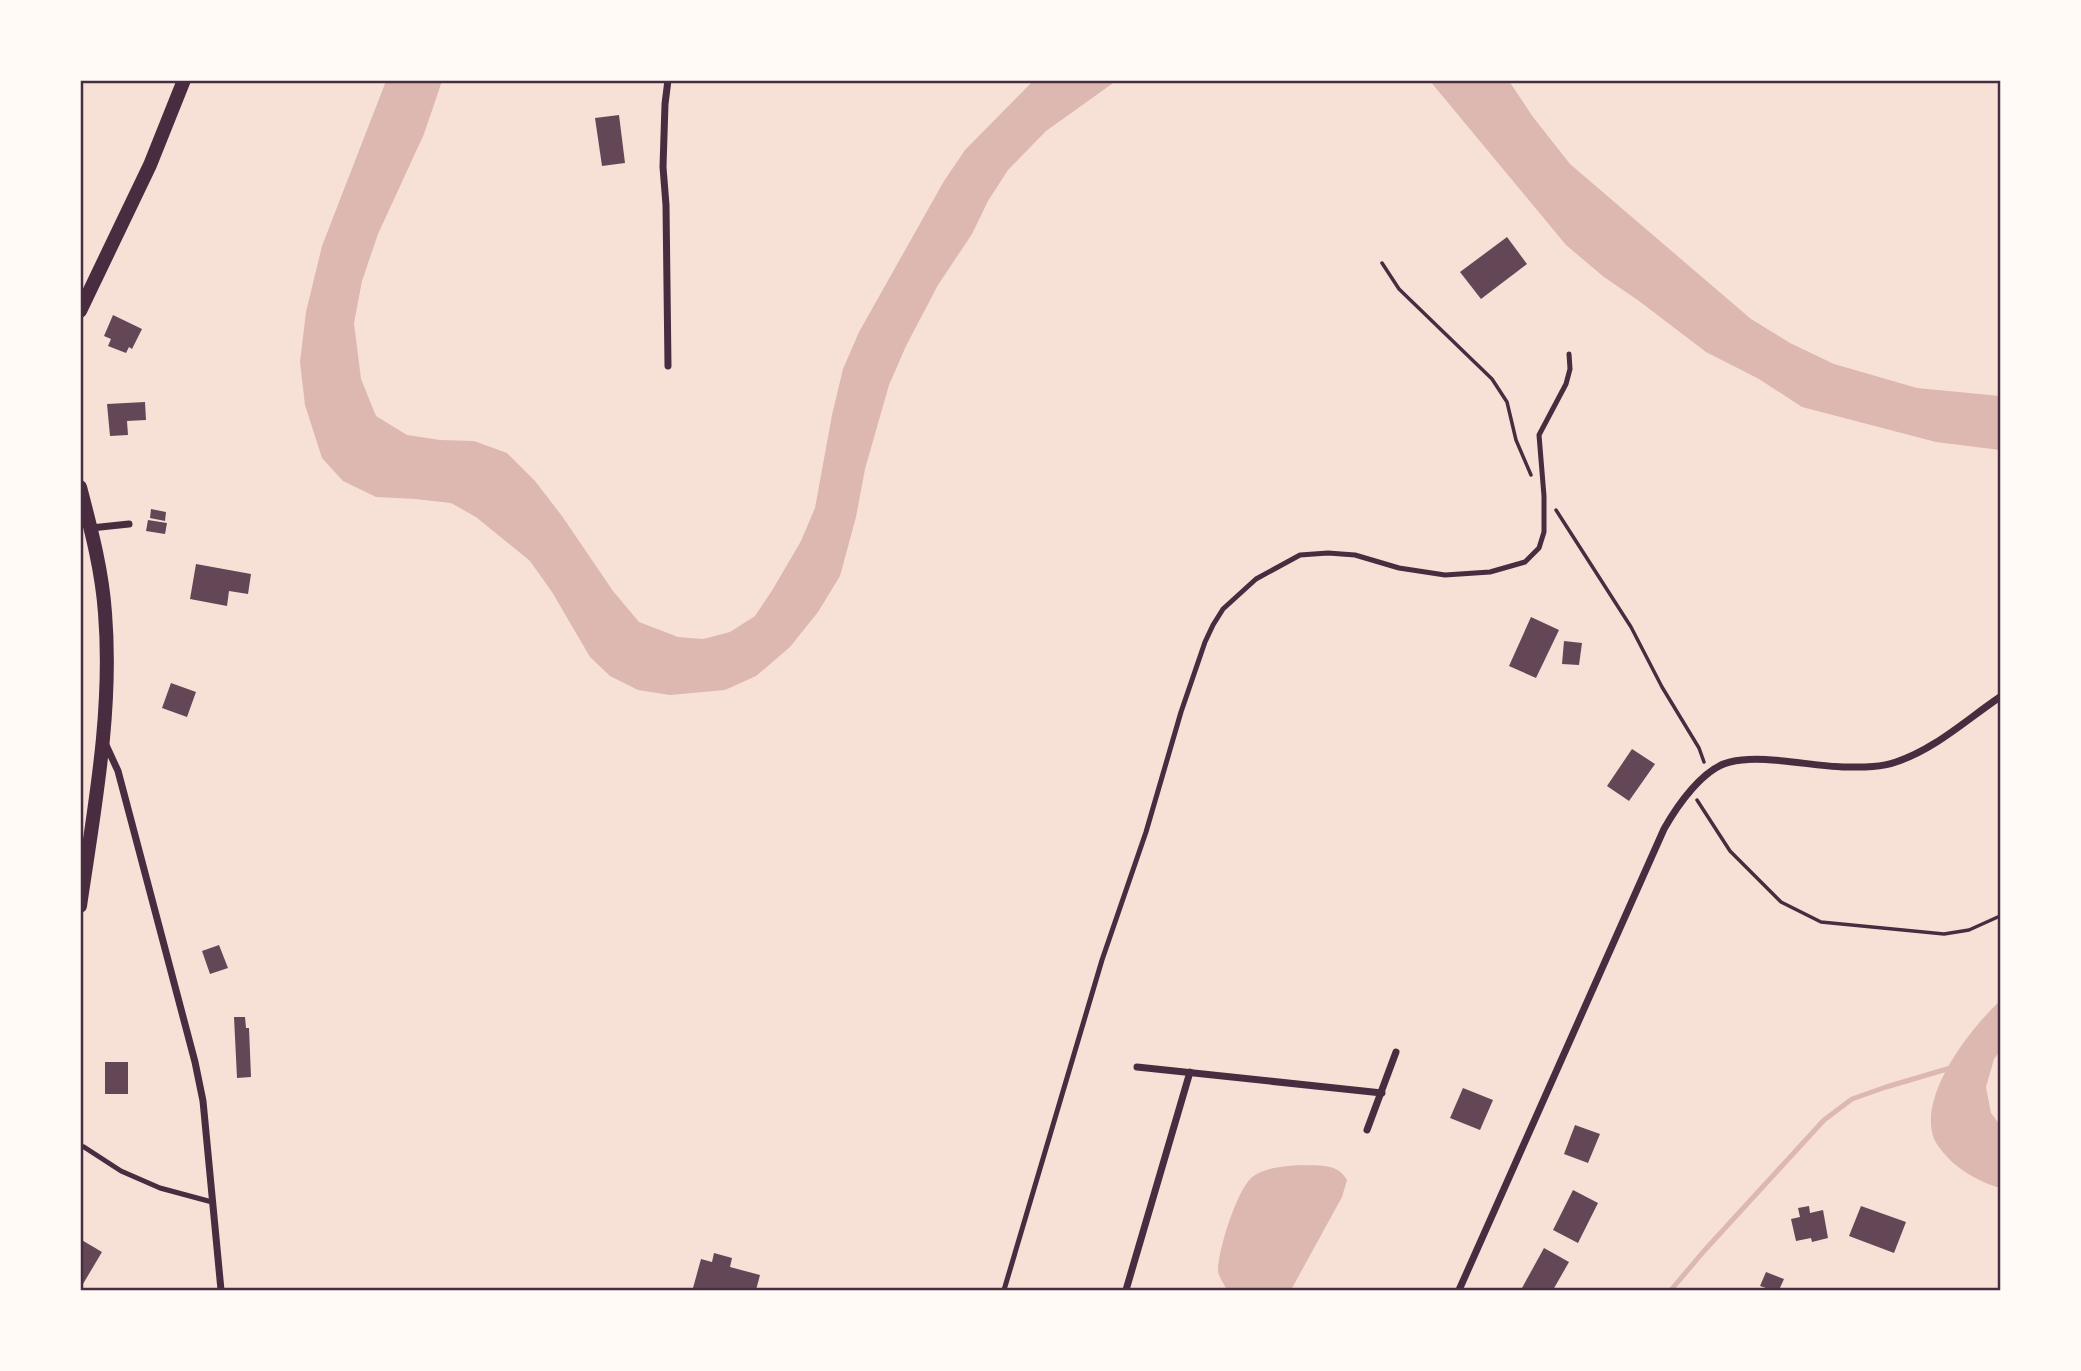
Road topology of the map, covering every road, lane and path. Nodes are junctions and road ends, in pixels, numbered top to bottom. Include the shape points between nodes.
1 (184, 80) edge
2 (667, 80) edge
3 (80, 311) edge
4 (1569, 354) dead end
5 (668, 366) dead end
6 (80, 487) edge
7 (129, 524) dead end
8 (91, 528) junction
9 (2000, 697) edge
10 (103, 738) junction
11 (1690, 790) junction
12 (80, 906) edge
13 (2000, 916) edge
14 (1396, 1052) dead end
15 (1137, 1067) dead end
16 (1190, 1072) junction
17 (1382, 1093) junction
18 (1367, 1130) dead end
19 (82, 1147) edge
20 (212, 1202) junction
21 (220, 1290) edge
22 (1004, 1290) edge
23 (1126, 1290) edge
24 (1459, 1290) edge

1 - 3 main road via 150,165
2 - 5 street via 663,167
4 - 22 lane via 1566,384 1539,435 1544,533 1539,548 1525,562 1490,572 1445,575 1355,555 1300,555 1256,579 1223,609 1213,625 1102,960
6 - 8 main road
7 - 8 street
8 - 10 main road via 105,612
9 - 11 street via 1941,739 1896,762 1863,768 1729,762
10 - 12 main road
10 - 20 street via 117,771 195,1062
11 - 13 path via 1730,851 1782,902 1821,922 1944,934 1969,930
11 - 24 street via 1664,829
14 - 17 street
15 - 16 street
16 - 17 street
16 - 23 street
17 - 18 street
19 - 20 lane via 160,1188
20 - 21 street

